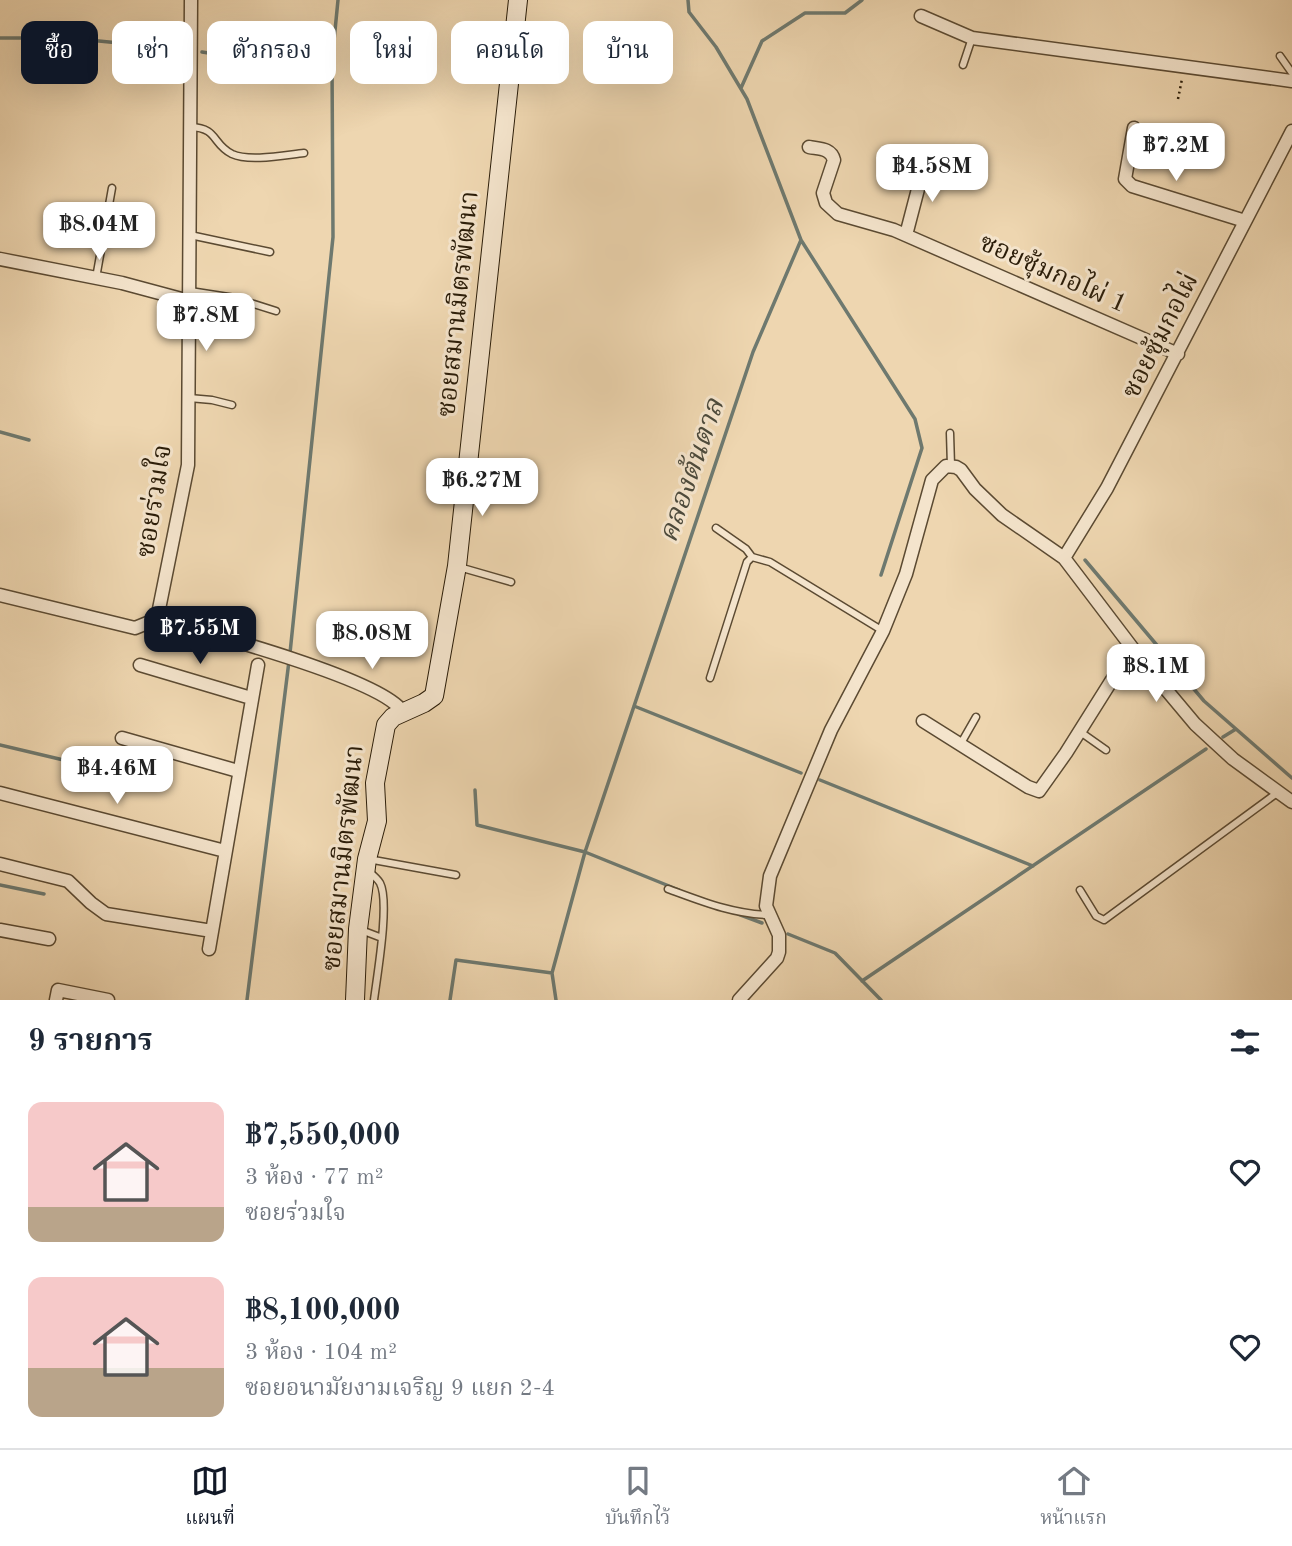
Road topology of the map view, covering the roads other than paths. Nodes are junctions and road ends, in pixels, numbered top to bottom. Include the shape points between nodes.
1 (191, 0) edge
2 (518, 0) edge
3 (921, 16) dead end
4 (972, 38) junction
5 (1280, 56) dead end
6 (963, 65) dead end
7 (1292, 73) edge
8 (1292, 81) edge
9 (191, 127) junction
10 (1135, 128) dead end
11 (1292, 131) edge
12 (809, 147) dead end
13 (304, 153) dead end
14 (920, 167) dead end
15 (112, 188) dead end
16 (1245, 221) junction
17 (190, 235) junction
18 (906, 235) junction
19 (270, 252) dead end
20 (0, 258) edge
21 (96, 278) junction
22 (189, 296) junction
23 (276, 312) dead end
24 (1178, 354) junction
25 (189, 398) junction
26 (232, 405) dead end
27 (950, 433) dead end
28 (951, 466) junction
29 (716, 528) dead end
30 (752, 557) junction
31 (1064, 558) junction
32 (457, 566) junction
33 (510, 582) dead end
34 (0, 595) edge
35 (157, 619) junction
36 (883, 631) junction
37 (1132, 648) junction
38 (140, 665) dead end
39 (258, 665) dead end
40 (709, 678) dead end
41 (251, 698) junction
42 (402, 711) junction
43 (976, 718) dead end
44 (923, 721) dead end
45 (1079, 731) junction
46 (122, 738) dead end
47 (960, 745) junction
48 (1105, 750) dead end
49 (238, 772) junction
50 (0, 793) edge
51 (1277, 793) junction
52 (1292, 802) edge
53 (225, 852) junction
54 (0, 864) edge
55 (366, 864) junction
56 (456, 875) dead end
57 (668, 889) dead end
58 (1080, 890) dead end
59 (768, 915) junction
60 (358, 929) junction
61 (0, 930) edge
62 (212, 931) junction
63 (382, 938) junction
64 (50, 939) dead end
65 (209, 949) dead end
66 (355, 998) edge
67 (374, 999) edge
68 (56, 1000) edge
69 (108, 1000) edge
70 (739, 1000) edge

1 - 9 street, ซอยร่วมใจ
2 - 32 street, ซอยสมานมิตรพัฒนา
3 - 4 street
4 - 6 lane
4 - 8 street
5 - 7 lane
9 - 13 lane via 208,130 227,151 239,156
9 - 17 street, ซอยร่วมใจ
10 - 16 street via 1128,183
11 - 16 street, ซอยซุ้มกอไผ่
12 - 18 street, ซอยซุ้มกอไผ่ 1 via 833,155 824,193 830,209
14 - 18 street
15 - 21 lane
16 - 24 street, ซอยซุ้มกอไผ่
17 - 19 lane
17 - 22 street, ซอยร่วมใจ
18 - 24 street, ซอยซุ้มกอไผ่ 1
20 - 21 street
21 - 22 street
22 - 23 lane via 235,298
22 - 25 street, ซอยร่วมใจ
24 - 31 street, ซอยซุ้มกอไผ่
25 - 26 lane
25 - 35 street, ซอยร่วมใจ via 188,465
27 - 28 lane
28 - 31 street via 961,470 1002,514
28 - 36 street via 932,480 906,574
29 - 30 lane
30 - 36 lane via 770,562
30 - 40 lane
31 - 37 street
32 - 33 lane
32 - 42 street, ซอยสมานมิตรพัฒนา via 437,688 430,700
34 - 35 street via 135,628
35 - 42 street via 316,668 377,691
36 - 59 street via 841,708 804,791 770,876
37 - 45 street
37 - 51 street via 1195,724
38 - 41 street
39 - 41 street
41 - 49 street
42 - 55 street, ซอยสมานมิตรพัฒนา via 386,725 375,783 377,821
43 - 47 lane
44 - 47 street
45 - 47 street via 1039,791
45 - 48 lane
46 - 49 street
49 - 53 street
50 - 53 street
51 - 52 street
51 - 58 lane via 1104,920 1096,916
53 - 62 street
54 - 62 street via 68,881 106,914
55 - 56 lane
55 - 60 street, ซอยสมานมิตรพัฒนา
55 - 63 lane via 381,886
57 - 59 lane via 746,915
59 - 70 street via 779,935 779,952 772,966
60 - 63 lane
60 - 66 street, ซอยสมานมิตรพัฒนา
61 - 64 street
62 - 65 street
63 - 67 lane
66 - 67 lane
68 - 69 street via 58,990

